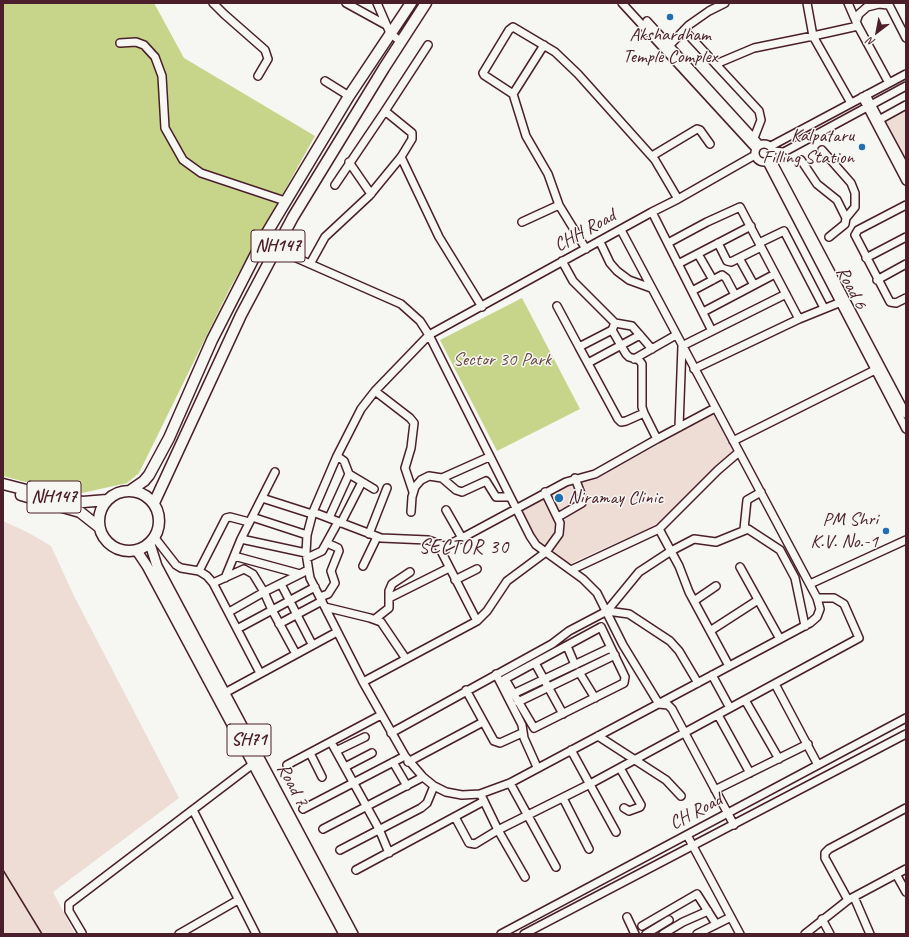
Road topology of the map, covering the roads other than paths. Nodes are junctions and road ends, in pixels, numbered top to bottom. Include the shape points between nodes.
1 (214, 3) edge
2 (346, 3) edge
3 (377, 3) edge
4 (411, 3) edge
5 (426, 3) edge
6 (622, 3) edge
7 (628, 3) edge
8 (725, 3) edge
9 (807, 3) edge
10 (848, 3) edge
11 (888, 4) edge
12 (857, 24) junction
13 (388, 29) junction
14 (684, 30) junction
15 (813, 36) junction
16 (906, 38) edge
17 (401, 42) junction
18 (120, 43) dead end
19 (428, 45) dead end
20 (544, 45) junction
21 (668, 47) junction
22 (716, 64) junction
23 (906, 74) edge
24 (258, 76) dead end
25 (324, 81) dead end
26 (889, 83) junction
27 (906, 86) edge
28 (513, 94) junction
29 (349, 96) junction
30 (864, 96) junction
31 (851, 103) junction
32 (906, 105) edge
33 (869, 106) junction
34 (385, 111) junction
35 (877, 121) junction
36 (754, 138) junction
37 (710, 144) dead end
38 (757, 149) junction
39 (772, 149) junction
40 (822, 150) dead end
41 (652, 156) junction
42 (401, 157) junction
43 (801, 160) dead end
44 (769, 161) junction
45 (349, 162) junction
46 (906, 169) edge
47 (906, 181) edge
48 (335, 185) dead end
49 (372, 194) junction
50 (678, 200) junction
51 (286, 201) junction
52 (559, 205) junction
53 (906, 205) edge
54 (652, 212) junction
55 (846, 218) junction
56 (522, 222) dead end
57 (751, 226) junction
58 (621, 230) junction
59 (906, 236) edge
60 (829, 237) dead end
61 (600, 242) junction
62 (718, 243) junction
63 (668, 244) junction
64 (760, 245) junction
65 (276, 249) junction
66 (586, 250) junction
67 (698, 254) junction
68 (739, 258) junction
69 (866, 258) junction
70 (562, 261) junction
71 (310, 264) junction
72 (678, 264) junction
73 (906, 264) edge
74 (776, 274) junction
75 (713, 280) junction
76 (877, 280) junction
77 (754, 285) junction
78 (651, 288) junction
79 (692, 291) junction
80 (786, 294) junction
81 (735, 295) junction
82 (906, 298) edge
83 (841, 302) junction
84 (557, 306) dead end
85 (482, 307) junction
86 (824, 308) junction
87 (703, 312) junction
88 (798, 319) junction
89 (614, 327) junction
90 (712, 331) junction
91 (640, 334) junction
92 (429, 335) junction
93 (676, 335) junction
94 (621, 345) junction
95 (682, 346) junction
96 (579, 347) junction
97 (652, 349) junction
98 (634, 359) junction
99 (588, 363) junction
100 (879, 368) junction
101 (694, 369) junction
102 (375, 391) junction
103 (715, 408) junction
104 (644, 413) junction
105 (906, 414) edge
106 (679, 427) junction
107 (906, 429) edge
108 (657, 439) junction
109 (733, 441) junction
110 (739, 452) junction
111 (337, 456) junction
112 (489, 457) junction
113 (275, 472) dead end
114 (349, 474) junction
115 (442, 478) junction
116 (575, 478) junction
117 (362, 482) junction
118 (3, 484) edge
119 (387, 488) dead end
120 (374, 489) dead end
121 (3, 490) edge
122 (130, 490) junction
123 (413, 492) junction
124 (545, 492) junction
125 (761, 492) junction
126 (509, 497) junction
127 (262, 498) junction
128 (107, 500) junction
129 (154, 503) junction
130 (515, 509) junction
131 (446, 510) dead end
132 (412, 512) dead end
133 (313, 513) junction
134 (558, 517) junction
135 (329, 518) junction
136 (251, 520) junction
137 (340, 523) junction
138 (99, 527) junction
139 (659, 529) junction
140 (744, 529) junction
141 (369, 534) junction
142 (307, 535) junction
143 (377, 537) junction
144 (462, 538) junction
145 (241, 539) junction
146 (906, 540) edge
147 (152, 541) junction
148 (327, 543) junction
149 (438, 545) junction
150 (137, 551) junction
151 (671, 551) junction
152 (546, 552) junction
153 (234, 556) junction
154 (307, 556) junction
155 (363, 566) dead end
156 (740, 567) dead end
157 (449, 568) junction
158 (477, 569) dead end
159 (308, 570) junction
160 (571, 570) junction
161 (199, 571) junction
162 (410, 572) dead end
163 (300, 574) junction
164 (225, 578) junction
165 (455, 580) junction
166 (213, 583) junction
167 (281, 584) junction
168 (810, 584) junction
169 (716, 586) dead end
170 (315, 587) junction
171 (264, 592) junction
172 (389, 598) junction
173 (817, 598) junction
174 (290, 600) junction
175 (758, 600) junction
176 (694, 601) junction
177 (322, 602) junction
178 (272, 610) junction
179 (607, 611) junction
180 (228, 612) junction
181 (297, 615) junction
182 (375, 619) junction
183 (477, 621) junction
184 (280, 624) junction
185 (805, 626) junction
186 (237, 629) junction
187 (710, 631) junction
188 (337, 632) junction
189 (780, 639) junction
190 (312, 644) junction
191 (567, 646) junction
192 (625, 647) junction
193 (613, 652) junction
194 (296, 654) junction
195 (406, 659) junction
196 (535, 663) junction
197 (575, 665) junction
198 (729, 666) junction
199 (578, 672) junction
200 (260, 673) junction
201 (496, 674) junction
202 (712, 675) junction
203 (544, 679) junction
204 (363, 682) junction
205 (698, 682) junction
206 (775, 684) junction
207 (549, 688) junction
208 (466, 690) junction
209 (221, 695) junction
210 (595, 698) junction
211 (514, 699) junction
212 (745, 700) junction
213 (659, 704) junction
214 (730, 708) junction
215 (563, 714) junction
216 (381, 715) junction
217 (718, 715) junction
218 (906, 718) edge
219 (483, 722) junction
220 (391, 733) junction
221 (522, 733) junction
222 (685, 733) junction
223 (906, 734) edge
224 (598, 736) junction
225 (365, 737) dead end
226 (331, 742) junction
227 (808, 744) junction
228 (571, 750) junction
229 (336, 751) junction
230 (372, 753) dead end
231 (310, 754) junction
232 (406, 759) junction
233 (779, 759) junction
234 (635, 760) junction
235 (393, 762) junction
236 (253, 764) junction
237 (287, 765) dead end
238 (818, 766) junction
239 (345, 767) junction
240 (537, 767) junction
241 (620, 768) junction
242 (750, 773) junction
243 (423, 777) junction
244 (322, 778) dead end
245 (510, 783) junction
246 (355, 784) junction
247 (590, 784) junction
248 (407, 786) junction
249 (434, 786) junction
250 (715, 790) junction
251 (480, 794) junction
252 (681, 796) dead end
253 (562, 798) junction
254 (484, 801) junction
255 (367, 807) junction
256 (624, 808) dead end
257 (906, 808) edge
258 (303, 809) dead end
259 (193, 810) junction
260 (728, 814) junction
261 (528, 816) junction
262 (455, 817) junction
263 (734, 824) junction
264 (323, 829) dead end
265 (379, 829) junction
266 (498, 830) junction
267 (616, 832) dead end
268 (687, 835) junction
269 (693, 847) junction
270 (589, 849) dead end
271 (340, 850) dead end
272 (389, 853) junction
273 (556, 867) dead end
274 (906, 869) edge
275 (356, 870) dead end
276 (896, 874) junction
277 (525, 877) dead end
278 (906, 892) edge
279 (851, 899) junction
280 (238, 900) junction
281 (708, 911) junction
282 (665, 913) junction
283 (627, 917) dead end
284 (731, 917) junction
285 (669, 920) junction
286 (822, 920) junction
287 (716, 924) junction
288 (674, 927) junction
289 (82, 933) dead end
290 (179, 934) edge
291 (256, 934) edge
292 (344, 934) edge
293 (353, 934) edge
294 (501, 934) edge
295 (524, 934) edge
296 (636, 934) edge
297 (646, 934) edge
298 (663, 934) edge
299 (679, 934) edge
300 (697, 934) edge
301 (740, 934) edge
302 (805, 934) edge
303 (830, 934) edge
304 (870, 934) edge

1 - 24 street via 265,50 268,59
2 - 13 street
3 - 13 street
4 - 13 highway, NH147
5 - 17 highway, NH147
6 - 21 street
7 - 21 street
8 - 14 street via 709,11
9 - 15 street
10 - 12 street
11 - 12 street via 867,7 859,14
11 - 16 street
12 - 15 street
12 - 26 street
13 - 17 street
13 - 29 highway, NH147
14 - 21 street
14 - 22 street
15 - 22 street via 754,48
15 - 31 street
17 - 65 highway, NH147
18 - 51 street via 136,42 144,45 155,58 162,76 165,128 183,160 201,173
19 - 34 street
20 - 28 street
20 - 28 street via 513,27 509,30 483,73
20 - 41 street via 578,74
21 - 36 street
21 - 38 street
22 - 36 street via 759,111 760,120
23 - 26 street
25 - 29 street
26 - 30 street
27 - 33 street
28 - 52 street via 526,136 548,174
29 - 51 highway, NH147
30 - 31 street
30 - 33 street
31 - 39 street
32 - 35 street
33 - 35 street
33 - 39 street via 784,152
34 - 42 street via 412,133 412,139
34 - 45 street
35 - 46 street
35 - 47 street
36 - 38 street
37 - 41 street via 697,129
38 - 39 street via 766,144
38 - 44 street via 760,162
38 - 50 street, CHH Road
39 - 44 street
40 - 55 street via 853,187 855,207
41 - 50 street
42 - 49 street
42 - 85 street via 439,237
43 - 55 street via 817,184 837,200
44 - 83 street, Road 6
44 - 100 street, Road 6
45 - 48 street
45 - 49 street
49 - 71 street via 325,237
50 - 54 street, CHH Road
51 - 122 highway, NH147 via 212,340 169,438 144,481
52 - 56 street
52 - 66 street
53 - 69 street via 856,232 855,235
54 - 58 street, CHH Road
54 - 63 street
55 - 60 street via 845,224
57 - 62 street
57 - 63 street via 742,209 737,207
57 - 64 street
58 - 61 street, CHH Road
58 - 78 street
59 - 69 street
61 - 66 street, CHH Road
61 - 78 street via 616,271 629,280
62 - 67 street
62 - 68 street via 727,261
63 - 72 street
64 - 68 street
64 - 74 street
64 - 86 street via 784,231
65 - 71 street
65 - 129 highway, NH147 via 210,379
66 - 70 street, CHH Road
67 - 72 street
67 - 75 street
68 - 77 street
69 - 76 street
70 - 85 street, CHH Road
70 - 89 street via 573,281 613,319
71 - 92 street via 401,304 416,317
72 - 79 street
73 - 76 street
74 - 77 street
74 - 80 street
75 - 79 street
75 - 81 street via 724,276
76 - 82 street via 890,302 896,303
77 - 81 street
78 - 93 street
79 - 87 street
80 - 88 street
80 - 90 street
81 - 87 street
83 - 86 street
83 - 100 street, Road 6
84 - 96 street
85 - 92 street, CHH Road
86 - 88 street
87 - 90 street
88 - 101 street
89 - 91 street via 632,326
89 - 94 street
89 - 96 street
90 - 95 street
91 - 94 street
91 - 97 street
92 - 102 street, CHH Road
92 - 112 street
93 - 95 street
93 - 97 street
94 - 98 street via 626,354
94 - 99 street
95 - 101 street
95 - 106 street
96 - 99 street
97 - 98 street
98 - 104 street via 642,364
99 - 104 street via 621,422
100 - 105 street, Road 6
100 - 107 street, Road 6
100 - 109 street
101 - 103 street
102 - 111 street, CHH Road via 361,409
102 - 123 street via 414,424 405,468
103 - 106 street
103 - 109 street
104 - 108 street
106 - 108 street
108 - 116 street via 595,474
109 - 110 street
110 - 125 street
110 - 139 street
111 - 114 street via 344,461
111 - 133 street, CHH Road
112 - 115 street
112 - 126 street
113 - 127 street
114 - 117 street
114 - 135 street
115 - 123 street via 426,477 419,482
115 - 126 street via 462,492 486,481 496,497
116 - 124 street
116 - 134 street via 582,502 580,506
117 - 120 street
117 - 137 street
118 - 128 highway, NH147 via 61,499 83,502
119 - 141 street
121 - 138 highway, NH147 via 80,512
122 - 128 highway, NH147 via 116,493
122 - 129 highway via 142,493
123 - 132 street
124 - 130 street
124 - 134 street
125 - 140 street via 747,500
125 - 168 street
126 - 130 street
127 - 133 street
127 - 136 street
128 - 138 highway, NH147 via 99,514
129 - 147 highway via 160,521
130 - 144 street
130 - 152 street via 536,545
131 - 144 street
133 - 135 street
133 - 142 street, CHH Road
134 - 152 street via 559,534
135 - 137 street
136 - 142 street
136 - 145 street
136 - 161 street via 226,518
137 - 141 street
137 - 148 street
138 - 150 highway, NH147 via 112,546 120,550
139 - 151 street
139 - 160 street
140 - 151 street via 716,542 694,539
140 - 185 street via 769,542 783,554 795,578
141 - 143 street
142 - 154 street, CHH Road
143 - 149 street via 428,540
143 - 155 street
144 - 149 street via 446,546
145 - 153 street
145 - 154 street
146 - 168 street
147 - 150 highway
147 - 161 street via 176,565
147 - 209 main road, Road 7 / SH71 via 157,566
148 - 154 street via 320,552
148 - 177 street via 339,551 331,571 335,583
149 - 157 street
150 - 209 main road, Road 7 / SH71
151 - 176 street
151 - 179 street via 639,572
152 - 160 street
152 - 183 street via 507,581
153 - 163 street
153 - 164 street
154 - 159 street, CHH Road
156 - 175 street
157 - 165 street
157 - 172 street
158 - 165 street
159 - 163 street
159 - 170 street, CHH Road
160 - 179 street via 597,593
161 - 166 street via 208,576
162 - 172 street via 392,584
163 - 167 street
164 - 166 street
164 - 171 street via 244,569 248,570
165 - 183 street
166 - 180 street
167 - 171 street
167 - 174 street
168 - 173 street
169 - 176 street
170 - 174 street
170 - 177 street, CHH Road
171 - 178 street
171 - 180 street
172 - 182 street via 387,610
173 - 185 street, CHH Road via 820,609 817,617
173 - 206 street via 834,598 844,604 859,638
174 - 178 street
174 - 181 street
175 - 187 street
175 - 189 street
176 - 187 street
177 - 181 street
177 - 182 street
177 - 188 street, CHH Road
178 - 184 street
178 - 186 street
179 - 192 street
179 - 201 street
179 - 205 street via 629,614 670,641
180 - 186 street
181 - 184 street
181 - 190 street
182 - 195 street via 386,627
183 - 195 street
184 - 194 street
185 - 189 street, CHH Road
186 - 200 street
187 - 198 street
188 - 190 street
188 - 204 street, CHH Road
189 - 198 street, CHH Road
190 - 194 street
191 - 193 street via 601,627
191 - 196 street
191 - 197 street
192 - 193 street
192 - 213 street
193 - 197 street
193 - 199 street
193 - 210 street via 626,680
194 - 200 street
195 - 204 street
196 - 203 street
196 - 211 street via 505,679
197 - 203 street
198 - 202 street, CHH Road
199 - 207 street
199 - 210 street
200 - 209 street
201 - 208 street
201 - 211 street
202 - 205 street, CHH Road
202 - 214 street
203 - 207 street
203 - 211 street
204 - 216 street, CHH Road
205 - 213 street, CHH Road
206 - 212 street
206 - 227 street
207 - 211 street
207 - 215 street
208 - 219 street
208 - 220 street
209 - 236 main road, Road 7 / SH71
209 - 293 main road, Road 7 / SH71
210 - 215 street
211 - 215 street via 534,728
211 - 221 street
212 - 214 street
212 - 233 street
213 - 222 street via 668,705 672,709
213 - 224 street, CHH Road
214 - 217 street
216 - 220 street, CHH Road
216 - 226 street
217 - 222 street
217 - 242 street
218 - 238 street, CH Road
219 - 221 street via 497,743
219 - 232 street
220 - 232 street, CHH Road
221 - 240 street
222 - 234 street
222 - 250 street
223 - 263 street, CH Road
224 - 228 street, CHH Road
224 - 234 street
225 - 229 street
226 - 229 street
226 - 231 street
227 - 233 street
227 - 238 street
228 - 240 street, CHH Road
228 - 247 street
229 - 239 street
230 - 239 street
231 - 237 street
231 - 244 street
232 - 235 street
232 - 243 street, CHH Road
233 - 242 street
234 - 241 street
234 - 252 street via 666,780
235 - 246 street
235 - 248 street
236 - 259 street
236 - 292 main road, Road 7 / SH71
238 - 260 street, CH Road
239 - 246 street
240 - 245 street, CHH Road
241 - 247 street
241 - 256 street via 641,805 629,811
242 - 250 street
243 - 248 street
243 - 249 street, CHH Road
245 - 251 street, CHH Road
245 - 261 street
246 - 255 street
246 - 258 street
247 - 253 street
247 - 267 street
248 - 255 street
249 - 251 street, CHH Road via 446,792 462,795
249 - 265 street via 424,806
250 - 260 street
251 - 254 street
253 - 261 street
253 - 270 street
254 - 262 street
254 - 266 street
255 - 264 street
255 - 265 street
257 - 279 street via 825,853 825,858
259 - 280 street
259 - 289 street via 69,904 69,911
260 - 263 street
260 - 268 street, CH Road
261 - 266 street
261 - 273 street
262 - 266 street via 469,843 472,844
262 - 272 street
263 - 269 street, CH Road
265 - 271 street
265 - 272 street
266 - 277 street
268 - 269 street
268 - 294 street, CH Road
269 - 284 street
269 - 295 street, CH Road
272 - 275 street
274 - 276 street
276 - 278 street
276 - 279 street
279 - 286 street
279 - 304 street
280 - 290 street
280 - 291 street
281 - 282 street via 697,894
281 - 287 street
281 - 288 street
282 - 285 street
282 - 297 street via 640,923
283 - 296 street
284 - 287 street
284 - 301 street
285 - 288 street
285 - 297 street
286 - 302 street
286 - 303 street
287 - 300 street
288 - 298 street
288 - 299 street

